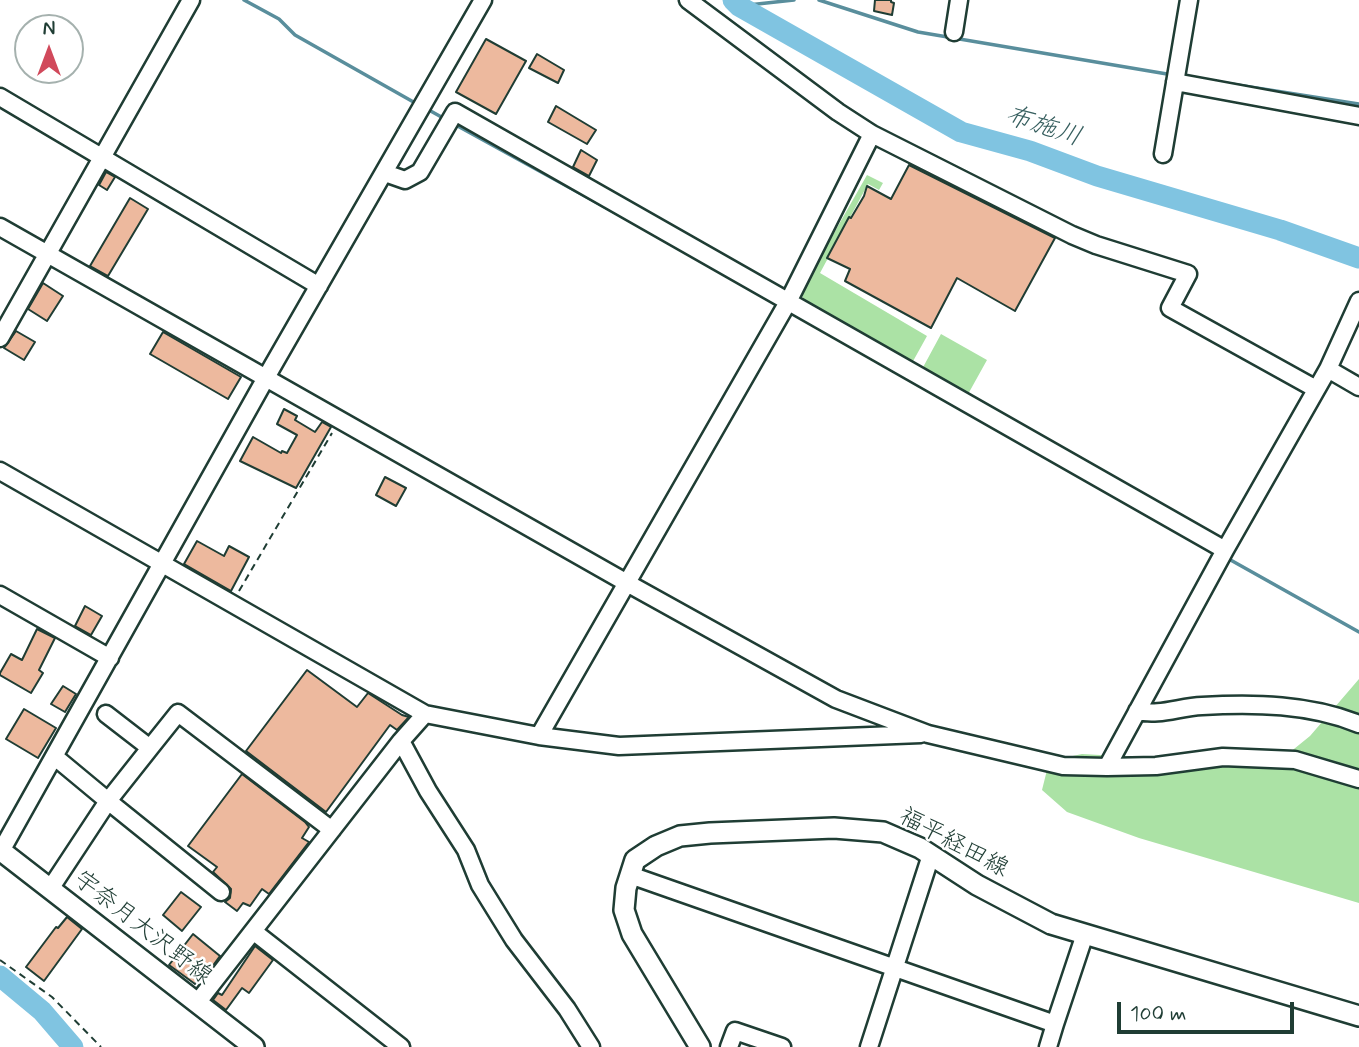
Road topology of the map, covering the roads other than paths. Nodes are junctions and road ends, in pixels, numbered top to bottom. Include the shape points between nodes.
1 (191, 0) edge
2 (483, 0) edge
3 (688, 0) edge
4 (959, 0) edge
5 (1189, 0) edge
6 (954, 33) dead end
7 (1175, 82) junction
8 (0, 97) edge
9 (1359, 116) edge
10 (872, 134) junction
11 (1163, 154) dead end
12 (103, 156) junction
13 (385, 173) junction
14 (0, 227) edge
15 (48, 254) junction
16 (319, 286) junction
17 (788, 302) junction
18 (1359, 302) edge
19 (0, 338) edge
20 (1328, 369) junction
21 (266, 378) junction
22 (1359, 387) edge
23 (1316, 389) junction
24 (0, 471) edge
25 (1225, 550) junction
26 (162, 564) junction
27 (627, 583) junction
28 (0, 595) edge
29 (110, 658) junction
30 (1137, 711) junction
31 (425, 713) junction
32 (106, 714) dead end
33 (1359, 724) edge
34 (928, 734) junction
35 (540, 736) junction
36 (401, 741) junction
37 (150, 748) junction
38 (55, 757) junction
39 (1107, 768) junction
40 (1359, 779) edge
41 (108, 801) junction
42 (332, 830) junction
43 (0, 851) edge
44 (931, 855) junction
45 (630, 875) junction
46 (50, 889) junction
47 (221, 892) dead end
48 (253, 931) junction
49 (1085, 934) junction
50 (894, 968) junction
51 (197, 1003) junction
52 (1359, 1016) edge
53 (1055, 1024) junction
54 (254, 1047) edge
55 (401, 1047) edge
56 (591, 1047) edge
57 (700, 1047) edge
58 (729, 1047) edge
59 (782, 1047) edge
60 (869, 1047) edge
61 (1048, 1047) edge

1 - 12 street
2 - 13 street
3 - 10 street
4 - 6 street
5 - 7 street
7 - 9 street
7 - 11 street
8 - 12 street
10 - 17 street
10 - 23 street via 1072,235 1188,274 1170,308
12 - 15 street
12 - 16 street
13 - 16 street
13 - 17 street via 405,180 420,172 455,113
14 - 15 street
15 - 19 street
15 - 21 street
16 - 21 street
17 - 25 street
17 - 27 street
18 - 20 street
20 - 22 street
20 - 23 street
21 - 26 street
21 - 27 street
23 - 25 street
24 - 26 street
25 - 30 street
26 - 29 street
26 - 31 street
27 - 34 street via 836,699
27 - 35 street
28 - 29 street
29 - 38 street
30 - 33 street via 1152,714 1200,706 1280,706
30 - 39 street
31 - 35 street
31 - 36 street
32 - 37 street
34 - 35 street via 619,746
34 - 39 street via 1063,765
36 - 42 street
36 - 56 street via 514,940
37 - 41 street
37 - 42 street via 178,713
38 - 41 street
38 - 43 street
39 - 40 street via 1235,757 1295,760
41 - 46 street
41 - 47 street
42 - 48 street
43 - 46 main road, 宇奈月大沢野線
44 - 45 main road, 福平経田線 via 883,832 834,828 710,833 680,836 656,846 635,860
44 - 49 main road, 福平経田線 via 1051,924
44 - 50 street
45 - 50 street
45 - 57 main road, 福平経田線 via 624,910 632,933
46 - 51 main road, 宇奈月大沢野線
48 - 51 street
48 - 55 street
49 - 52 main road, 福平経田線
49 - 53 street
50 - 53 street
50 - 60 street
51 - 54 main road, 宇奈月大沢野線
53 - 61 street
58 - 59 street via 735,1031

